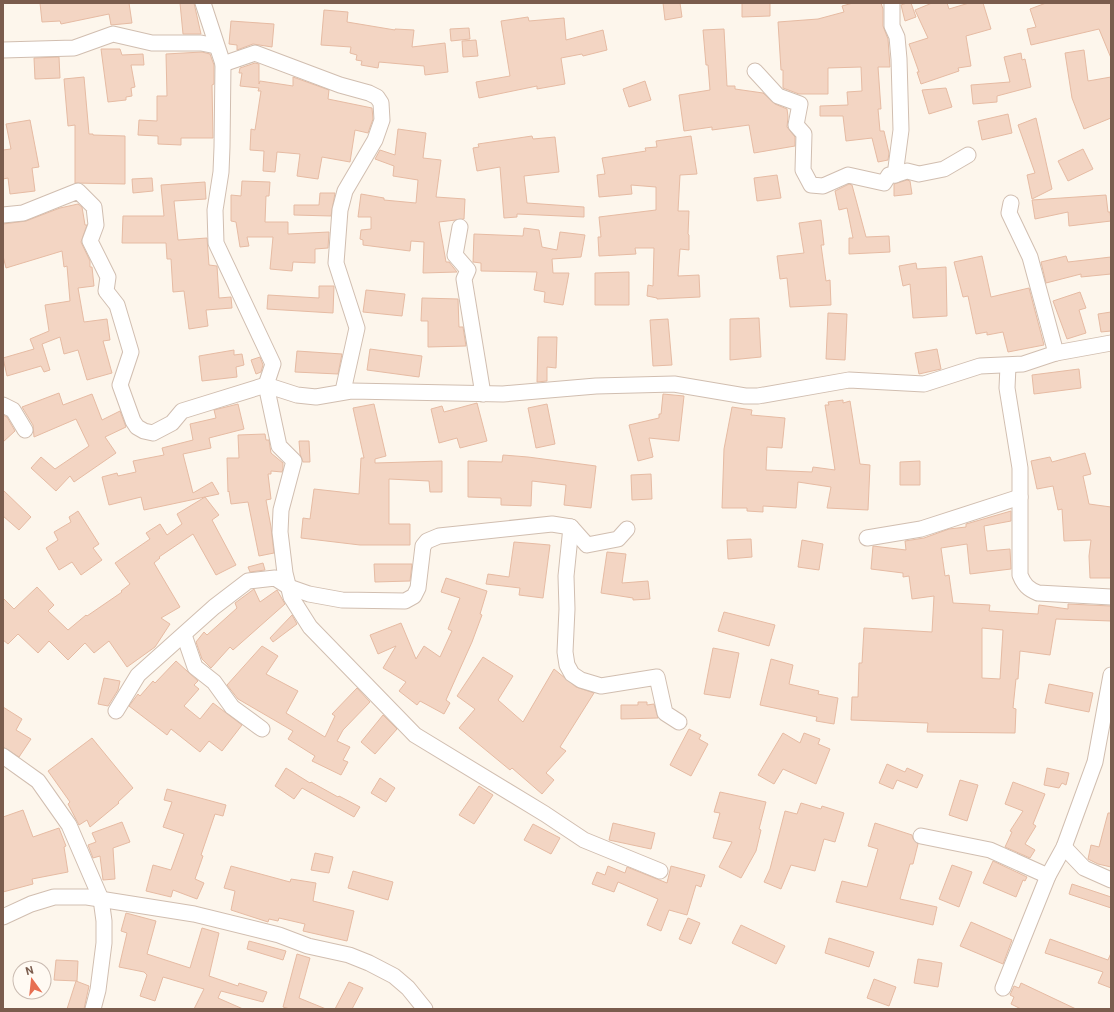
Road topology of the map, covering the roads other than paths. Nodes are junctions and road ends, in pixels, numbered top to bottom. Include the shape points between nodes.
1 (203, 3) edge
2 (892, 3) edge
3 (216, 46) junction
4 (3, 50) edge
5 (222, 64) junction
6 (756, 71) dead end
7 (968, 155) dead end
8 (894, 175) junction
9 (1011, 203) dead end
10 (3, 215) edge
11 (460, 227) dead end
12 (1111, 343) edge
13 (1056, 353) junction
14 (1008, 366) junction
15 (266, 385) junction
16 (343, 391) junction
17 (483, 394) junction
18 (3, 406) edge
19 (25, 430) dead end
20 (1020, 497) junction
21 (571, 527) junction
22 (626, 529) dead end
23 (867, 538) dead end
24 (288, 587) junction
25 (1111, 597) edge
26 (184, 635) junction
27 (1111, 675) edge
28 (116, 711) dead end
29 (679, 722) dead end
30 (262, 729) dead end
31 (3, 756) edge
32 (921, 836) dead end
33 (1064, 847) junction
34 (660, 871) dead end
35 (1048, 876) junction
36 (1111, 880) edge
37 (101, 899) junction
38 (3, 917) edge
39 (1003, 988) dead end
40 (94, 1009) edge
41 (425, 1009) edge

1 - 3 street
2 - 8 street via 892,26 897,37 899,59 901,130
3 - 4 street via 201,43 152,44 113,34 74,48
3 - 5 street
5 - 15 street via 222,147 215,210 216,243 273,364
5 - 16 street via 255,53 340,85 369,93 377,97 381,103 382,120 375,140 345,191 340,210 336,263 357,328
6 - 8 street via 778,96 800,104 796,125 804,134 803,170 812,185 822,186 848,175 884,183 889,175
7 - 8 street via 944,168 919,174 907,171
9 - 13 street via 1010,213 1030,257
10 - 15 street via 23,213 78,191 94,207 96,224 90,241 108,277 106,291 117,305 131,352 120,385 137,427 153,433 172,424 182,411
11 - 17 street via 454,255 468,270 464,279
12 - 13 street
13 - 14 street
14 - 17 street via 980,366 924,384 849,380 758,396 674,384 596,386 556,391
14 - 20 street via 1007,388 1020,468
15 - 16 street via 297,395 316,397
15 - 24 street via 279,446 294,461 281,510 280,532
16 - 17 street
18 - 19 street via 13,410
20 - 23 street via 921,529
20 - 25 street via 1020,575 1029,590 1038,593
21 - 22 street via 587,545 618,539
21 - 24 street via 552,524 438,536 422,546 418,588 414,596 405,601 342,600
21 - 29 street via 566,576 567,665 572,674 581,680 600,686 657,677 665,713
24 - 26 street via 275,578 248,581 214,607
24 - 34 street via 291,597 310,627 416,735 584,840
26 - 28 street via 138,675
26 - 30 street via 195,667 214,682 232,707
27 - 33 street via 1095,762
31 - 37 street via 38,781 69,825
32 - 35 street via 990,850
33 - 35 street
33 - 36 street via 1084,868
35 - 39 street
37 - 38 street via 54,897
37 - 40 street via 104,943
37 - 41 street via 194,914 350,955 394,976

